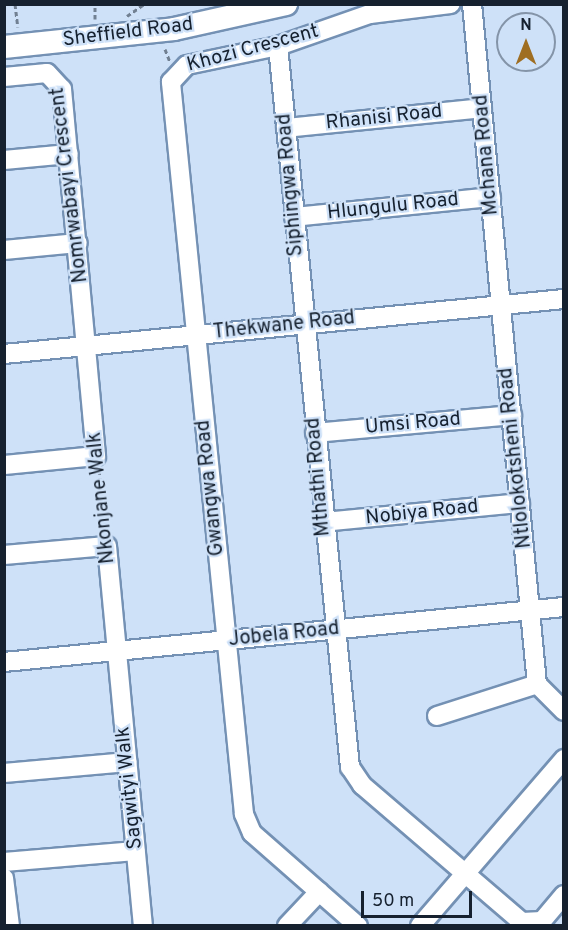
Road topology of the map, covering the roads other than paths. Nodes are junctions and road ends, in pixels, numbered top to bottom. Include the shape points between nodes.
1 (286, 4) edge
2 (450, 4) edge
3 (472, 4) edge
4 (12, 39) edge
5 (278, 46) junction
6 (4, 77) edge
7 (482, 108) junction
8 (286, 128) junction
9 (69, 154) junction
10 (4, 160) edge
11 (491, 196) junction
12 (294, 216) junction
13 (78, 243) junction
14 (4, 250) edge
15 (564, 299) edge
16 (501, 305) junction
17 (304, 324) junction
18 (196, 335) junction
19 (88, 346) junction
20 (4, 354) edge
21 (512, 415) junction
22 (315, 433) junction
23 (4, 465) edge
24 (520, 503) junction
25 (323, 522) junction
26 (4, 555) edge
27 (564, 607) edge
28 (531, 611) junction
29 (333, 630) junction
30 (226, 640) junction
31 (117, 651) junction
32 (4, 662) edge
33 (537, 684) junction
34 (564, 711) edge
35 (436, 716) dead end
36 (564, 759) edge
37 (128, 762) junction
38 (4, 773) edge
39 (136, 851) junction
40 (4, 862) edge
41 (465, 874) junction
42 (4, 878) edge
43 (319, 892) junction
44 (564, 895) edge
45 (10, 926) edge
46 (143, 926) edge
47 (287, 926) edge
48 (358, 926) edge
49 (420, 926) edge

1 - 4 street, Sheffield Road via 174,29
2 - 5 street, Khozi Crescent via 370,14
3 - 7 street, Mchana Road
5 - 8 street, Siphingwa Road
5 - 18 street, Khozi Crescent via 187,65 171,82
6 - 9 street, Nomrwabayi Crescent via 47,73 57,78
7 - 8 street, Rhanisi Road
7 - 11 street, Mchana Road
8 - 12 street, Siphingwa Road
9 - 10 street
9 - 13 street, Nomrwabayi Crescent
11 - 12 street, Hlungulu Road
11 - 16 street, Mchana Road
12 - 17 street, Siphingwa Road
13 - 14 street
13 - 19 street, Nomrwabayi Crescent
15 - 16 street, Thekwane Road
16 - 17 street, Thekwane Road
16 - 21 street, Ntlolokotsheni Road
17 - 18 street, Thekwane Road
17 - 22 street, Mthathi Road
18 - 19 street, Thekwane Road
18 - 30 street, Gwangwa Road
19 - 20 street, Thekwane Road
19 - 23 street, Nkonjane Walk via 96,456
21 - 22 street, Umsi Road
21 - 24 street, Ntlolokotsheni Road
22 - 25 street, Mthathi Road
24 - 25 street, Nobiya Road
24 - 28 street, Ntlolokotsheni Road
25 - 29 street, Mthathi Road
26 - 31 street, Nkonjane Walk via 107,546
27 - 28 street, Jobela Road
28 - 29 street, Jobela Road
28 - 33 street, Ntlolokotsheni Road
29 - 30 street, Jobela Road
29 - 41 street, Mthathi Road via 351,767 362,785
30 - 31 street, Jobela Road
30 - 43 street, Gwangwa Road via 247,824
31 - 32 street, Jobela Road
31 - 37 street, Sagwityi Walk
33 - 34 street
33 - 35 street
36 - 41 street
37 - 38 street
37 - 39 street, Sagwityi Walk
39 - 40 street
39 - 46 street, Sagwityi Walk
41 - 44 street, Mthathi Road via 527,923 542,921
41 - 49 street
42 - 45 street
43 - 47 street
43 - 48 street, Gwangwa Road

